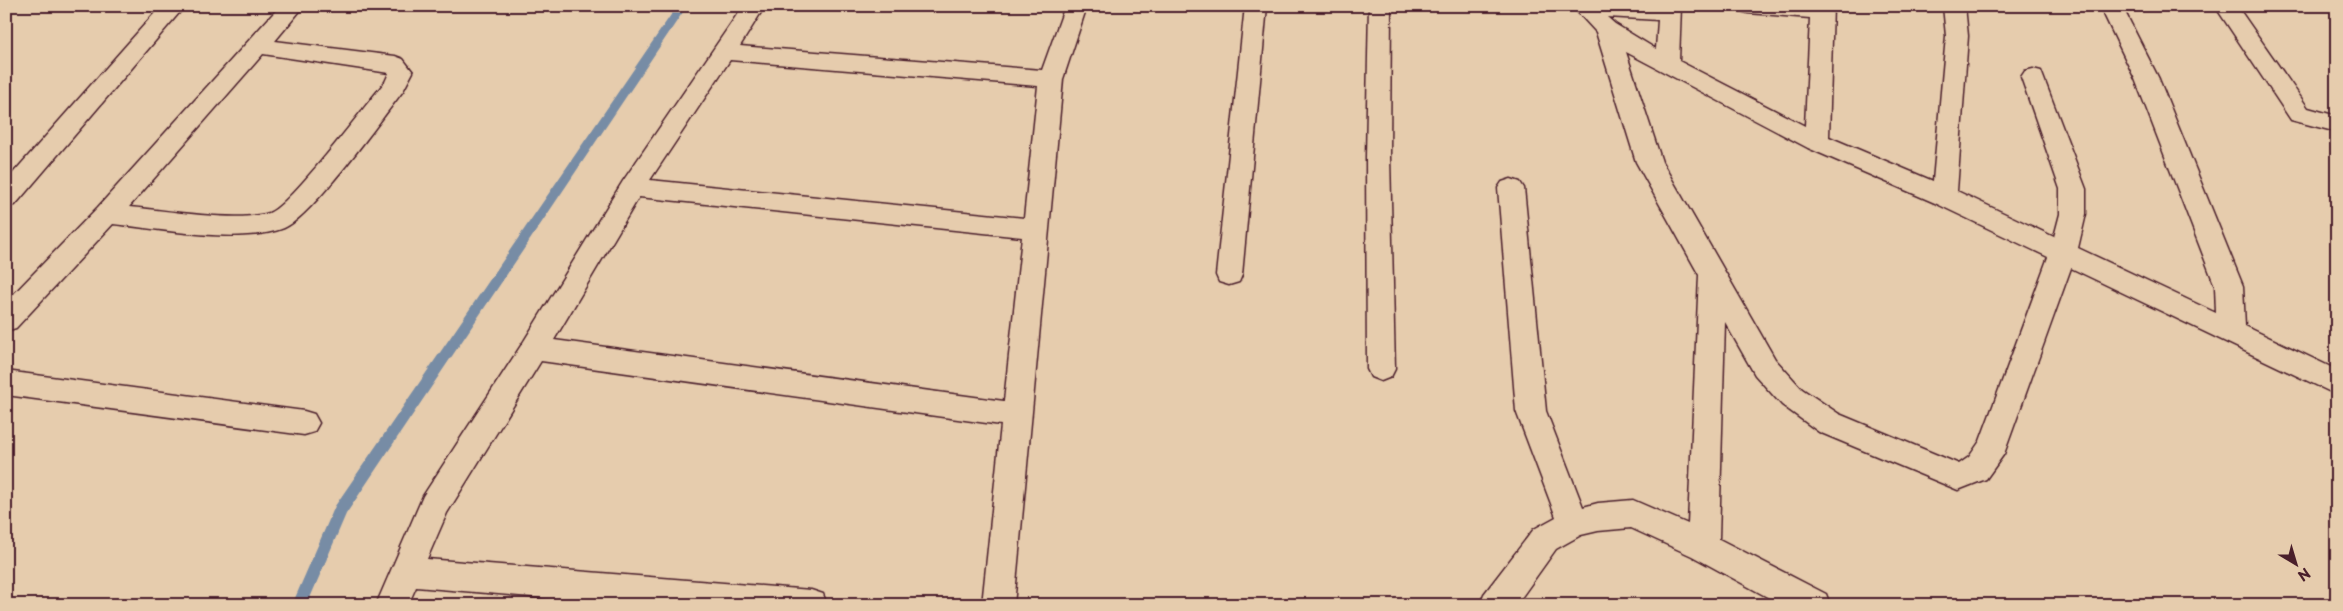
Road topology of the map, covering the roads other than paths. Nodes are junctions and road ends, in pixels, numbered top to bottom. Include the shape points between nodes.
1 (174, 6) edge
2 (293, 6) edge
3 (754, 6) edge
4 (1076, 6) edge
5 (1256, 6) edge
6 (1380, 6) edge
7 (1748, 6) edge
8 (1954, 6) edge
9 (2112, 6) edge
10 (2226, 6) edge
11 (1584, 7) edge
12 (1822, 9) edge
13 (1670, 10) edge
14 (1606, 29) junction
15 (257, 46) junction
16 (725, 52) junction
17 (1667, 65) junction
18 (2034, 77) dead end
19 (1051, 79) junction
20 (2337, 124) edge
21 (1817, 142) junction
22 (632, 187) junction
23 (1511, 188) dead end
24 (1944, 196) junction
25 (6, 198) edge
26 (107, 214) junction
27 (1037, 229) junction
28 (2063, 253) junction
29 (1229, 275) dead end
30 (1713, 275) junction
31 (6, 320) edge
32 (2231, 333) junction
33 (534, 349) junction
34 (1381, 369) dead end
35 (6, 383) edge
36 (2337, 383) edge
37 (1016, 415) junction
38 (304, 423) dead end
39 (1574, 523) junction
40 (1703, 546) junction
41 (405, 572) junction
42 (392, 605) edge
43 (811, 605) edge
44 (998, 605) edge
45 (1496, 605) edge
46 (1814, 605) edge

1 - 25 street
2 - 15 street
3 - 16 street
4 - 19 street
5 - 29 street
6 - 34 street
7 - 12 street
8 - 24 street via 1957,36
9 - 32 street via 2147,79 2229,286
10 - 20 street via 2300,114
11 - 13 street
11 - 14 street
12 - 21 street
13 - 17 street
14 - 17 street
14 - 30 street via 1648,162
15 - 26 street
15 - 26 street via 395,64 401,72 395,86 316,183 286,215 276,220 242,227
16 - 19 street
16 - 22 street
17 - 21 street
18 - 28 street via 2073,189 2073,214
19 - 27 street
21 - 24 street
22 - 27 street
22 - 33 street
23 - 39 street via 1531,410
24 - 28 street
26 - 31 street
27 - 37 street
28 - 30 street via 1993,445 1972,475 1958,477 1829,423 1792,397 1765,367
28 - 32 street
30 - 40 street
32 - 36 street
33 - 37 street
33 - 41 street via 434,506
35 - 38 street
37 - 44 street
39 - 40 street via 1598,516 1633,514
39 - 45 street via 1545,539
40 - 46 street
41 - 42 street
41 - 43 street

